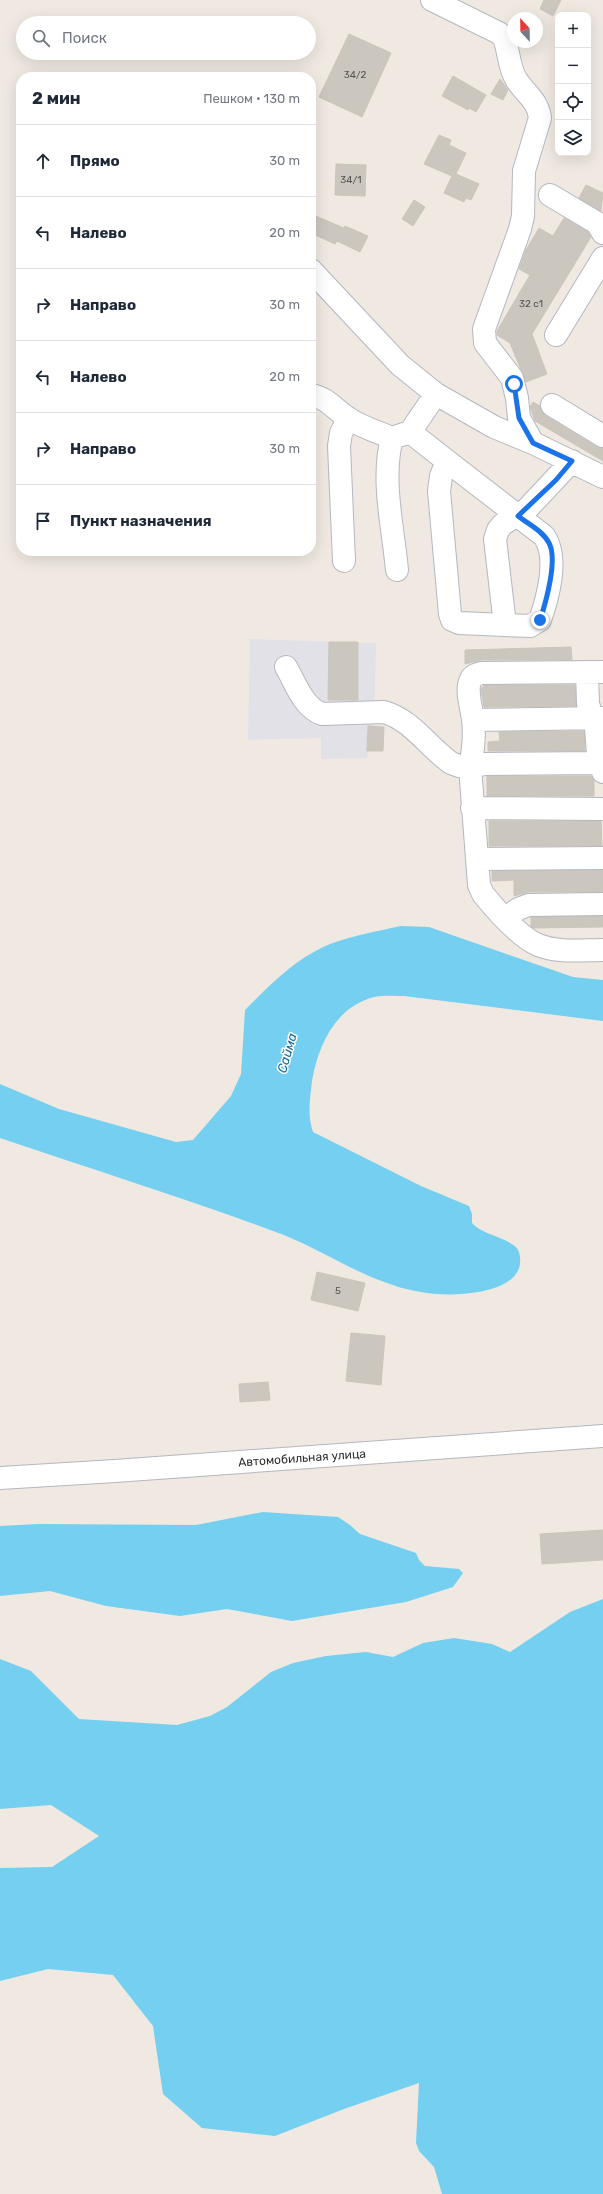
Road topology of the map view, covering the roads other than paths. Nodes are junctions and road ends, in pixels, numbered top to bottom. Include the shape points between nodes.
1 (432, 0) edge
2 (550, 195) dead end
3 (603, 233) edge
4 (603, 258) edge
5 (316, 275) edge
6 (556, 335) dead end
7 (436, 394) junction
8 (316, 396) edge
9 (552, 405) dead end
10 (348, 419) junction
11 (401, 435) junction
12 (603, 436) edge
13 (533, 443) junction
14 (447, 461) junction
15 (572, 461) junction
16 (603, 477) edge
17 (518, 516) junction
18 (344, 561) dead end
19 (397, 570) dead end
20 (505, 625) junction
21 (286, 667) dead end
22 (595, 672) edge
23 (598, 718) edge
24 (473, 720) junction
25 (602, 766) edge
26 (470, 767) junction
27 (472, 808) junction
28 (603, 808) edge
29 (603, 858) edge
30 (477, 859) junction
31 (603, 904) edge
32 (506, 918) junction
33 (603, 950) edge
34 (603, 1436) edge
35 (0, 1478) edge

1 - 13 street via 499,33 504,38 517,80 533,98 539,111 540,118 524,171 523,216 520,229 484,333 485,343 512,378 519,418
2 - 3 street via 597,223
4 - 6 street
5 - 7 street via 400,365
7 - 11 street
7 - 13 street via 494,428
8 - 10 street via 333,404
9 - 12 street
10 - 11 street
10 - 18 street via 341,433 339,446
11 - 14 street
11 - 19 street via 388,452 387,472
13 - 15 street
14 - 17 street
14 - 20 street via 441,476 439,492 452,620 459,623
15 - 16 street
15 - 17 street via 552,485
17 - 20 street via 500,527 495,539
17 - 20 street via 549,542 552,568 540,620 530,626
21 - 26 street via 313,711 322,714 391,714 402,719 450,763
22 - 23 street via 588,704
22 - 24 street via 476,675 470,682 469,701
23 - 24 street
23 - 25 street
24 - 26 street
25 - 26 street via 485,764
26 - 27 street
27 - 28 street
27 - 30 street
29 - 30 street
30 - 32 street via 479,885 483,894
31 - 32 street via 529,905 518,908
32 - 33 street via 528,940 539,945 568,950
34 - 35 street, Автомобильная улица

